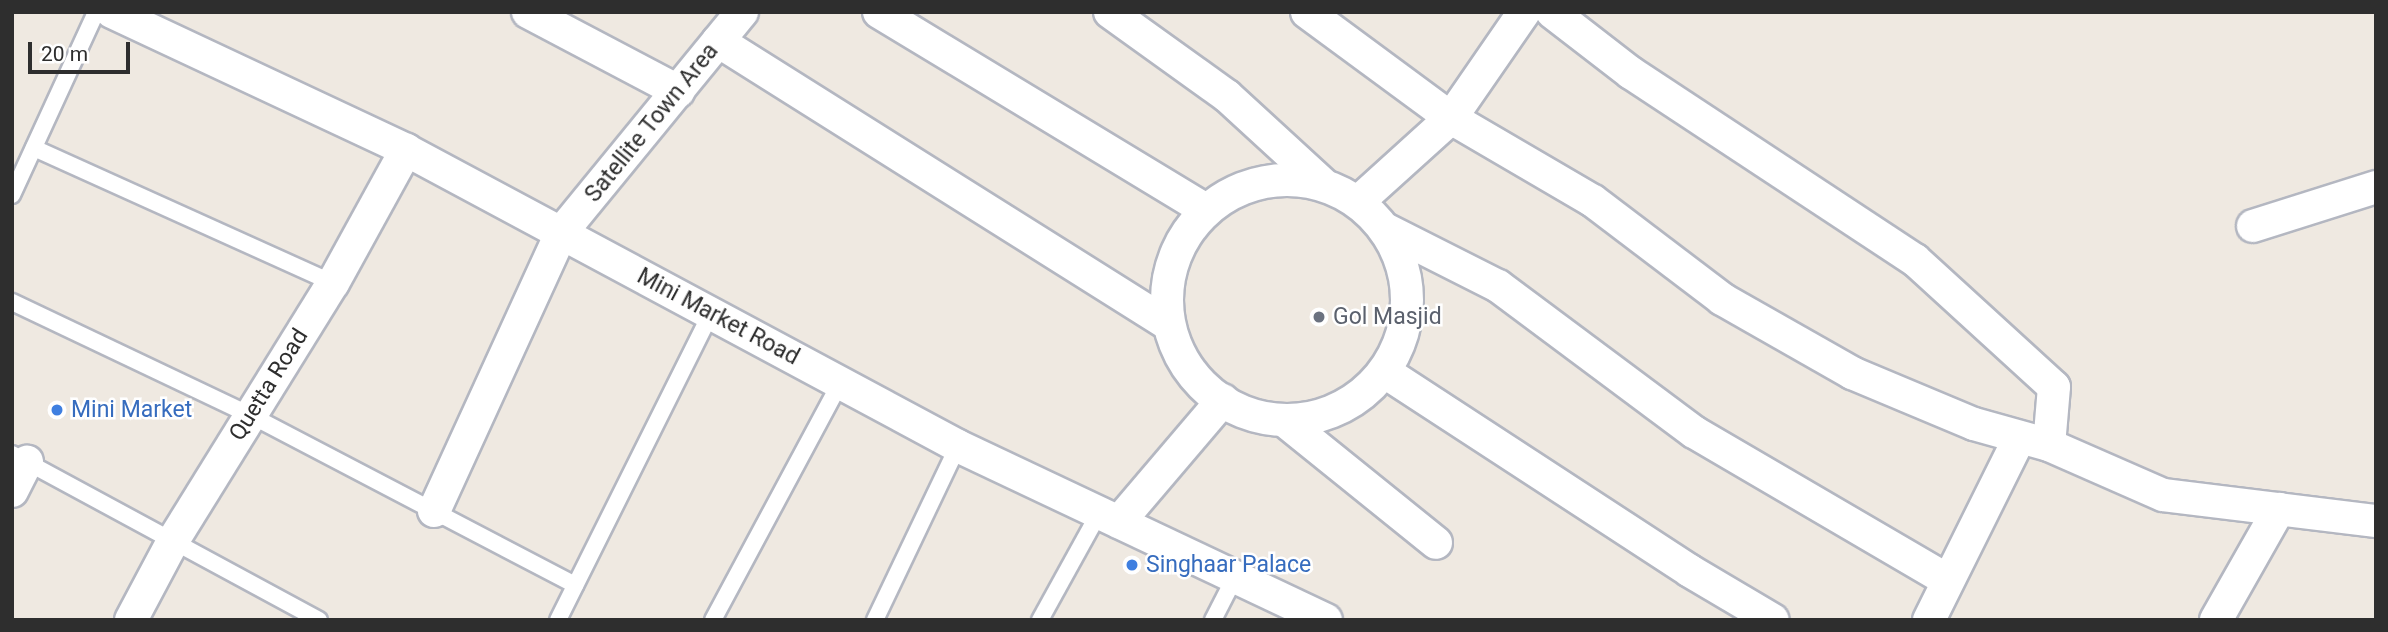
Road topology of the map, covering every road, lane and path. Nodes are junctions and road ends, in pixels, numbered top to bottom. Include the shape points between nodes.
1 (96, 12) edge
2 (112, 12) edge
3 (528, 12) edge
4 (742, 12) edge
5 (879, 12) edge
6 (1111, 12) edge
7 (1307, 12) edge
8 (1524, 12) edge
9 (1552, 12) edge
10 (718, 41) junction
11 (678, 91) junction
12 (1451, 118) junction
13 (34, 148) junction
14 (406, 150) junction
15 (1324, 185) junction
16 (2376, 187) edge
17 (12, 195) edge
18 (1358, 202) junction
19 (1206, 210) junction
20 (2253, 226) dead end
21 (1385, 229) junction
22 (561, 233) junction
23 (333, 283) junction
24 (12, 302) edge
25 (711, 313) junction
26 (1168, 324) junction
27 (1385, 372) junction
28 (841, 383) junction
29 (1223, 400) junction
30 (250, 415) junction
31 (1285, 421) junction
32 (2035, 441) junction
33 (958, 446) junction
34 (20, 458) edge
35 (12, 491) edge
36 (2279, 509) junction
37 (434, 511) junction
38 (1109, 517) junction
39 (2376, 521) edge
40 (174, 539) junction
41 (1436, 543) dead end
42 (1236, 577) junction
43 (1947, 580) junction
44 (575, 585) junction
45 (131, 620) edge
46 (319, 620) edge
47 (558, 620) edge
48 (713, 620) edge
49 (874, 620) edge
50 (1040, 620) edge
51 (1213, 620) edge
52 (1326, 620) edge
53 (1773, 620) edge
54 (1929, 620) edge
55 (2216, 620) edge

1 - 13 lane
2 - 14 street, Mini Market Road
3 - 11 street
4 - 10 street, Satellite Town Area
5 - 19 street
6 - 15 street via 1227,96
7 - 12 street
8 - 12 street
9 - 32 street via 1631,73 1916,260 2054,387
10 - 11 street, Satellite Town Area
10 - 26 street
11 - 22 street, Satellite Town Area
12 - 18 street
12 - 32 street via 1593,201 1723,299 1852,373 1974,424
13 - 17 lane
13 - 23 lane
14 - 22 street, Mini Market Road
14 - 23 street, Quetta Road
15 - 18 street
15 - 19 street via 1269,182 1241,188
16 - 20 street
18 - 21 street
19 - 26 street via 1180,243 1167,282
21 - 27 street via 1403,263 1409,301 1403,338
21 - 43 street via 1498,286 1693,432
22 - 25 street, Mini Market Road
22 - 37 street, Satellite Town Area
23 - 30 street, Quetta Road
24 - 30 lane
25 - 28 street, Mini Market Road
25 - 44 lane
26 - 29 street via 1183,362 1211,394
27 - 31 street via 1346,405 1323,416
27 - 53 street
28 - 33 street, Mini Market Road
28 - 48 lane
29 - 31 street via 1247,414
29 - 38 street
30 - 37 lane
30 - 40 street, Quetta Road
31 - 41 street
32 - 36 street via 2163,495
32 - 43 street
33 - 38 street, Mini Market Road
33 - 49 lane
34 - 35 street
34 - 40 lane
36 - 39 street
36 - 55 street
37 - 44 lane
38 - 42 street, Mini Market Road
38 - 50 lane
40 - 45 street, Quetta Road
40 - 46 lane
42 - 51 lane
42 - 52 street, Mini Market Road
43 - 54 street
44 - 47 lane

